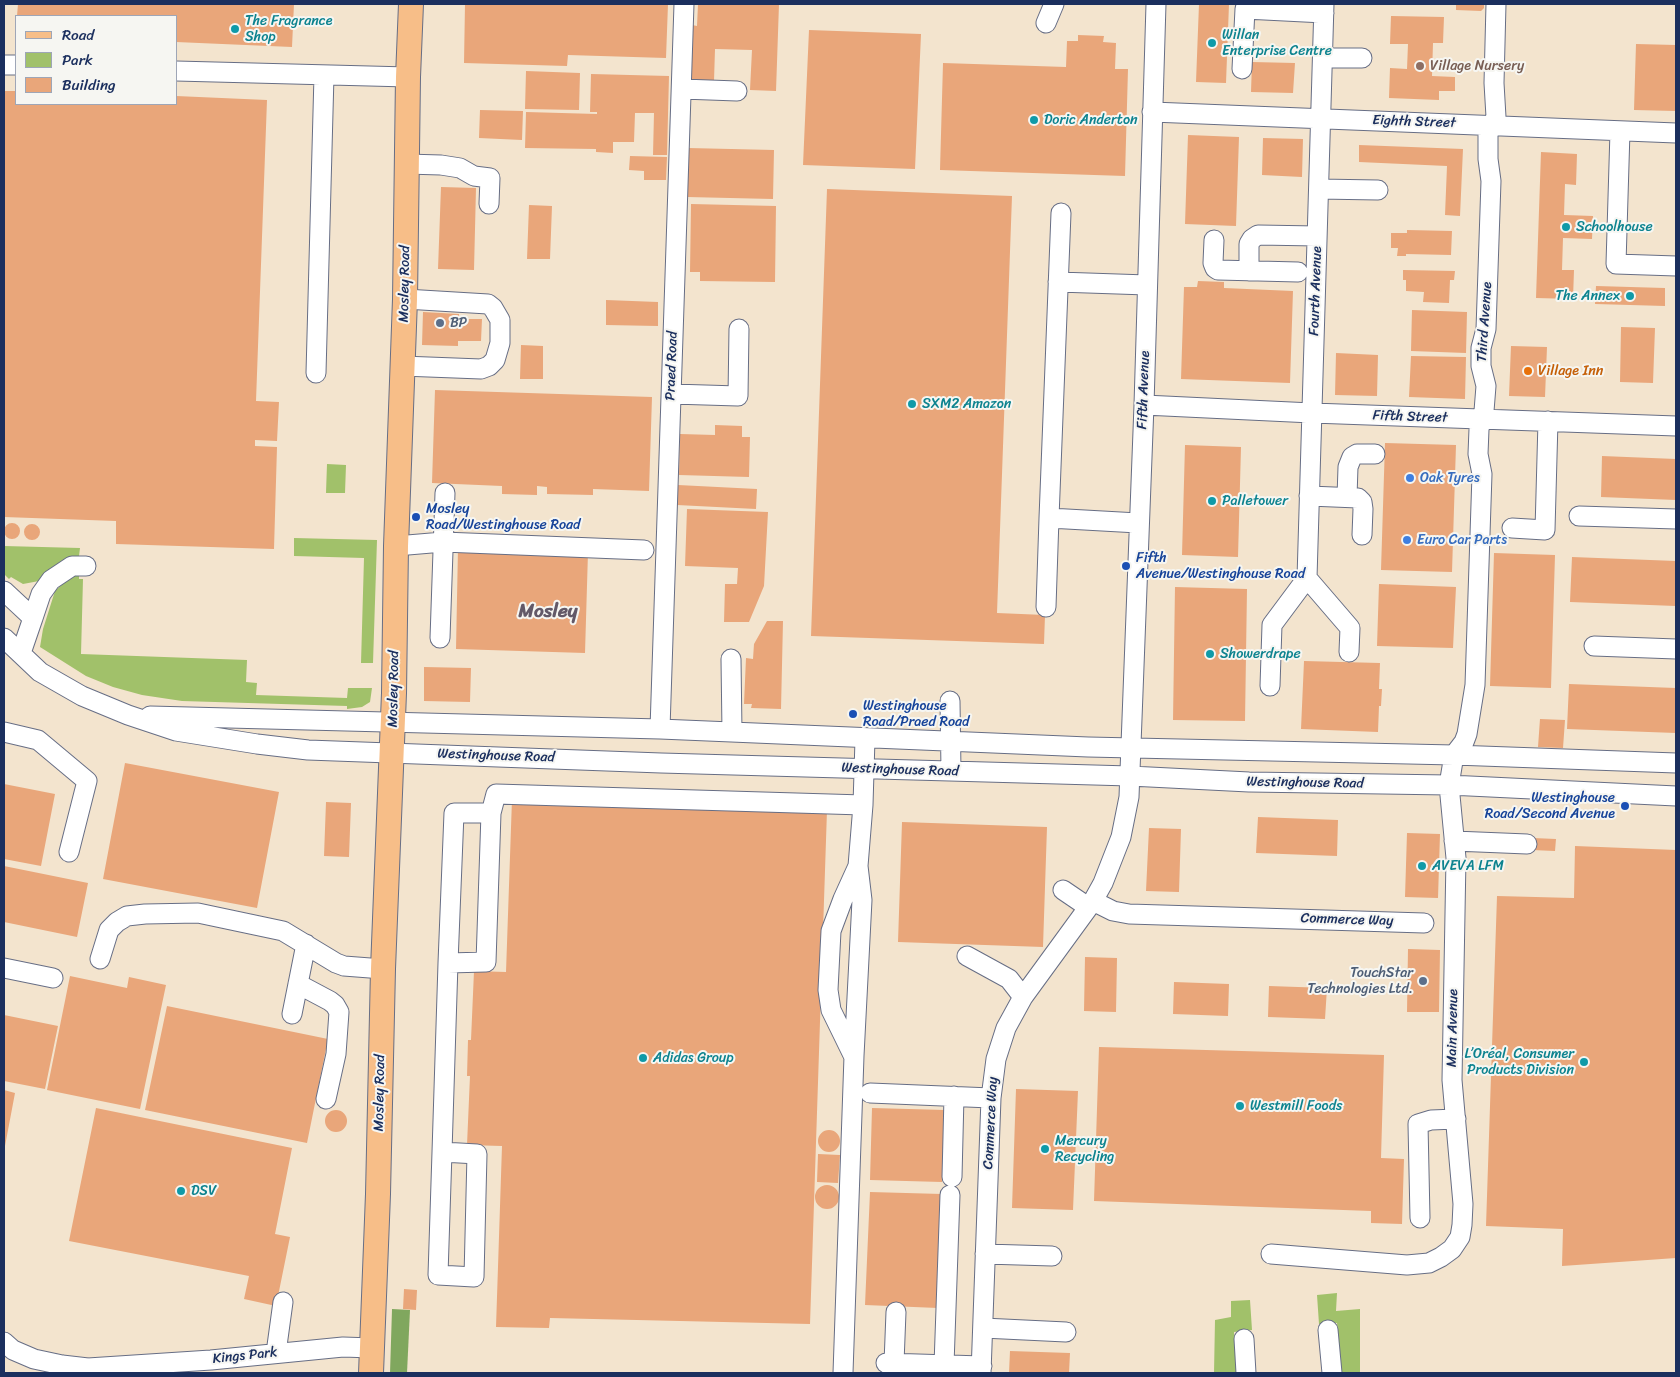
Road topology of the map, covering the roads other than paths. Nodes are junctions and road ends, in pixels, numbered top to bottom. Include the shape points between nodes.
1 (412, 4) edge
2 (684, 4) edge
3 (1054, 4) edge
4 (1156, 4) edge
5 (1496, 4) edge
6 (1324, 8) edge
7 (1046, 22) dead end
8 (1323, 58) junction
9 (1362, 58) dead end
10 (1242, 69) dead end
11 (178, 70) edge
12 (324, 75) junction
13 (408, 78) junction
14 (682, 89) junction
15 (737, 90) dead end
16 (1152, 112) junction
17 (1321, 119) junction
18 (1492, 126) junction
19 (1620, 131) junction
20 (1676, 133) edge
21 (406, 164) junction
22 (1319, 189) junction
23 (1378, 190) dead end
24 (489, 204) dead end
25 (1061, 213) dead end
26 (1317, 236) junction
27 (1214, 240) dead end
28 (1676, 266) edge
29 (1248, 271) junction
30 (1298, 272) dead end
31 (1058, 282) junction
32 (1148, 285) junction
33 (405, 300) junction
34 (739, 329) dead end
35 (402, 366) junction
36 (316, 374) dead end
37 (672, 394) junction
38 (1144, 405) junction
39 (1312, 413) junction
40 (1482, 420) junction
41 (1548, 421) junction
42 (1676, 426) edge
43 (1375, 454) dead end
44 (445, 493) dead end
45 (1309, 496) junction
46 (1347, 497) junction
47 (1579, 516) dead end
48 (1049, 518) junction
49 (1676, 519) edge
50 (1138, 523) junction
51 (1512, 528) dead end
52 (1362, 535) dead end
53 (443, 542) junction
54 (396, 546) junction
55 (644, 550) dead end
56 (86, 566) dead end
57 (1307, 578) junction
58 (4, 591) edge
59 (1046, 607) dead end
60 (33, 618) junction
61 (4, 638) edge
62 (440, 638) dead end
63 (1594, 646) dead end
64 (1676, 648) edge
65 (1349, 652) dead end
66 (20, 654) junction
67 (731, 659) dead end
68 (1270, 686) dead end
69 (950, 701) dead end
70 (128, 715) junction
71 (393, 723) junction
72 (660, 729) junction
73 (4, 732) edge
74 (732, 732) junction
75 (865, 738) junction
76 (950, 742) junction
77 (1131, 748) junction
78 (392, 753) junction
79 (1454, 755) junction
80 (1676, 763) edge
81 (864, 768) junction
82 (951, 771) junction
83 (1130, 776) junction
84 (1449, 786) junction
85 (1676, 796) edge
86 (862, 805) junction
87 (491, 813) junction
88 (1454, 841) junction
89 (1527, 844) dead end
90 (70, 852) dead end
91 (858, 866) junction
92 (1063, 890) dead end
93 (1090, 904) junction
94 (1424, 923) dead end
95 (306, 944) junction
96 (967, 956) dead end
97 (100, 959) dead end
98 (448, 963) junction
99 (4, 968) edge
100 (382, 969) junction
101 (53, 978) dead end
102 (298, 984) junction
103 (1023, 997) junction
104 (292, 1014) dead end
105 (854, 1056) junction
106 (870, 1093) dead end
107 (954, 1096) junction
108 (991, 1098) junction
109 (326, 1099) dead end
110 (1456, 1119) junction
111 (442, 1152) junction
112 (1420, 1218) dead end
113 (985, 1254) junction
114 (1271, 1254) dead end
115 (1052, 1256) dead end
116 (283, 1302) dead end
117 (896, 1312) dead end
118 (983, 1328) junction
119 (1328, 1330) dead end
120 (1066, 1332) dead end
121 (1244, 1339) dead end
122 (4, 1342) edge
123 (372, 1348) junction
124 (276, 1353) junction
125 (944, 1365) junction
126 (211, 1366) edge
127 (982, 1370) edge
128 (371, 1373) edge
129 (843, 1373) edge
130 (1246, 1373) edge
131 (1332, 1373) edge

1 - 13 main road, Mosley Road
2 - 14 street, Praed Road
3 - 7 street
4 - 16 street, Fifth Avenue
5 - 18 street, Third Avenue via 1496,117
6 - 8 street, Fourth Avenue
6 - 10 street via 1245,10
8 - 9 street
8 - 17 street, Fourth Avenue
11 - 12 street
12 - 13 street
12 - 36 street
13 - 21 main road, Mosley Road
14 - 15 street
14 - 37 street, Praed Road
16 - 17 street, Eighth Street
16 - 32 street, Fifth Avenue
17 - 18 street, Eighth Street
17 - 22 street, Fourth Avenue
18 - 19 street, Eighth Street
18 - 40 street, Third Avenue via 1488,134 1491,181 1486,329 1481,357 1486,386
19 - 20 street, Eighth Street
19 - 28 street via 1616,264
21 - 24 street via 460,168 474,176 490,178
21 - 33 main road, Mosley Road
22 - 23 street
22 - 26 street, Fourth Avenue
25 - 31 street
26 - 29 street via 1258,235 1249,244
26 - 39 street, Fourth Avenue
27 - 29 street via 1215,268
29 - 30 street
31 - 32 street
31 - 48 street
32 - 38 street, Fifth Avenue
33 - 35 main road, Mosley Road
33 - 35 street via 488,304 500,320 500,343 495,360 481,369
34 - 37 street via 738,396
35 - 54 main road, Mosley Road
37 - 72 street, Praed Road
38 - 39 street, Fifth Street
38 - 50 street, Fifth Avenue
39 - 40 street, Fifth Street
39 - 45 street, Fourth Avenue
40 - 41 street, Fifth Street
40 - 79 street, Third Avenue via 1478,454 1482,474 1475,685 1467,734
41 - 42 street, Fifth Street
41 - 51 street via 1545,530
43 - 46 street via 1352,457 1348,467
44 - 53 street
45 - 46 street
45 - 57 street, Fourth Avenue
46 - 52 street via 1358,498 1362,502
47 - 49 street
48 - 50 street
48 - 59 street
50 - 77 street, Fifth Avenue
53 - 54 street
53 - 55 street
53 - 62 street
54 - 71 main road, Mosley Road
56 - 60 street via 72,566 51,580 41,594
57 - 65 street via 1350,628
57 - 68 street via 1272,625
58 - 60 street
60 - 66 street
61 - 66 street, Westinghouse Road
63 - 64 street
66 - 70 street, Westinghouse Road via 40,672 82,696
67 - 74 street
69 - 76 street
70 - 71 street, Westinghouse Road
70 - 78 street, Westinghouse Road via 176,731 257,744 308,750
71 - 72 street, Westinghouse Road
71 - 78 main road, Mosley Road
72 - 74 street, Westinghouse Road
73 - 90 street via 38,740 87,781
74 - 75 street, Westinghouse Road
75 - 76 street, Westinghouse Road
75 - 81 street
76 - 77 street, Westinghouse Road
76 - 82 street
77 - 79 street, Westinghouse Road
77 - 83 street, Fifth Avenue
78 - 81 street, Westinghouse Road
78 - 100 main road, Mosley Road
79 - 80 street, Westinghouse Road
79 - 84 street, Main Avenue
81 - 82 street, Westinghouse Road
81 - 86 street
82 - 83 street, Westinghouse Road
83 - 84 street, Westinghouse Road
83 - 93 street, Commerce Way via 1121,837 1110,867
84 - 85 street, Westinghouse Road
84 - 88 street, Main Avenue
86 - 87 street via 496,794
86 - 91 street
87 - 98 street via 486,962
87 - 98 street via 454,813
88 - 89 street
88 - 110 street, Main Avenue via 1452,1080
91 - 105 street via 862,900
91 - 105 street via 831,931 828,990 831,1010
92 - 93 street
93 - 94 street, Commerce Way via 1129,914
93 - 103 street, Commerce Way
95 - 97 street via 283,931 198,913 145,914 127,916 117,922 109,930
95 - 100 street via 344,966
95 - 102 street
96 - 103 street via 1009,979
98 - 111 street
99 - 101 street
100 - 123 main road, Mosley Road
102 - 104 street
102 - 109 street via 330,1001 339,1012 336,1054
103 - 108 street, Commerce Way via 1001,1043
105 - 129 street
106 - 107 street
107 - 108 street
107 - 125 street
108 - 113 street, Commerce Way
110 - 112 street via 1418,1124
110 - 114 street, Main Avenue via 1463,1204 1460,1237 1452,1249 1429,1263 1407,1265
111 - 111 street via 438,1275 474,1277 477,1154
113 - 115 street
113 - 118 street, Commerce Way
116 - 124 street
117 - 125 street via 890,1363
118 - 120 street
118 - 127 street, Commerce Way
119 - 131 street
121 - 130 street
122 - 126 street, Kings Park via 13,1350 34,1359 62,1366
123 - 124 street, Kings Park via 343,1347
123 - 128 main road, Mosley Road
124 - 126 street, Kings Park
125 - 127 street

